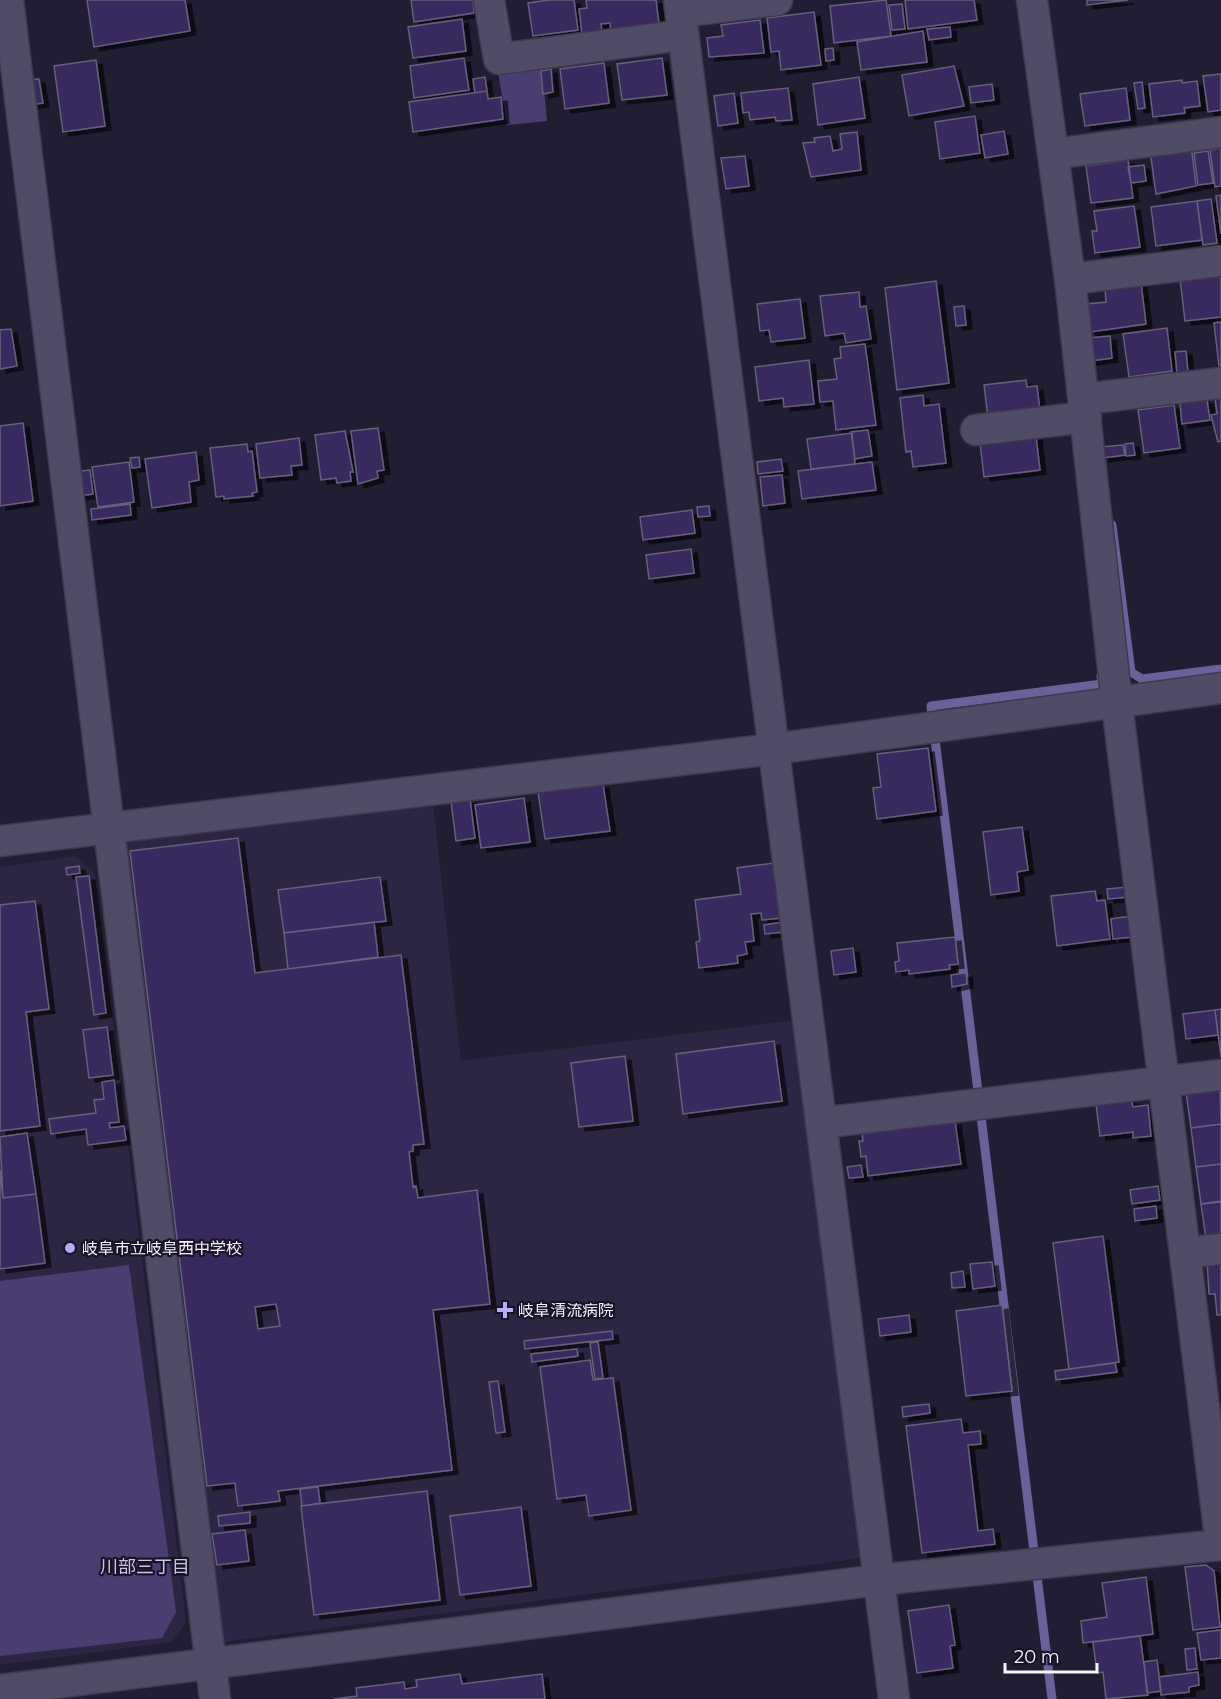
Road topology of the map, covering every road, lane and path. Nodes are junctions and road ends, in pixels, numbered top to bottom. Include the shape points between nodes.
1 (8, 0) edge
2 (489, 0) edge
3 (777, 0) edge
4 (1032, 0) edge
5 (681, 16) edge
6 (1221, 132) edge
7 (1053, 154) junction
8 (1221, 261) edge
9 (1070, 279) junction
10 (1221, 383) edge
11 (1085, 408) junction
12 (976, 430) dead end
13 (1221, 688) edge
14 (1117, 704) junction
15 (774, 749) junction
16 (107, 827) junction
17 (0, 841) edge
18 (1221, 1075) edge
19 (1165, 1081) junction
20 (821, 1123) junction
21 (1221, 1249) edge
22 (1186, 1253) junction
23 (1210, 1361) edge
24 (1221, 1545) edge
25 (878, 1580) junction
26 (210, 1664) junction
27 (0, 1690) edge
28 (215, 1699) edge
29 (894, 1699) edge

1 - 16 street
2 - 5 street via 499,59
3 - 5 street
4 - 7 street
5 - 15 street
6 - 7 street
7 - 9 street
8 - 9 street
9 - 11 street
10 - 11 street
11 - 12 street
11 - 14 street
13 - 14 street
14 - 15 street
14 - 19 street
15 - 16 street
15 - 20 street
16 - 17 street
16 - 26 street
18 - 19 street
19 - 20 street
19 - 22 street
20 - 25 street
21 - 22 street
22 - 23 street
23 - 24 street
24 - 25 street
25 - 26 street
25 - 29 street
26 - 27 street
26 - 28 street

